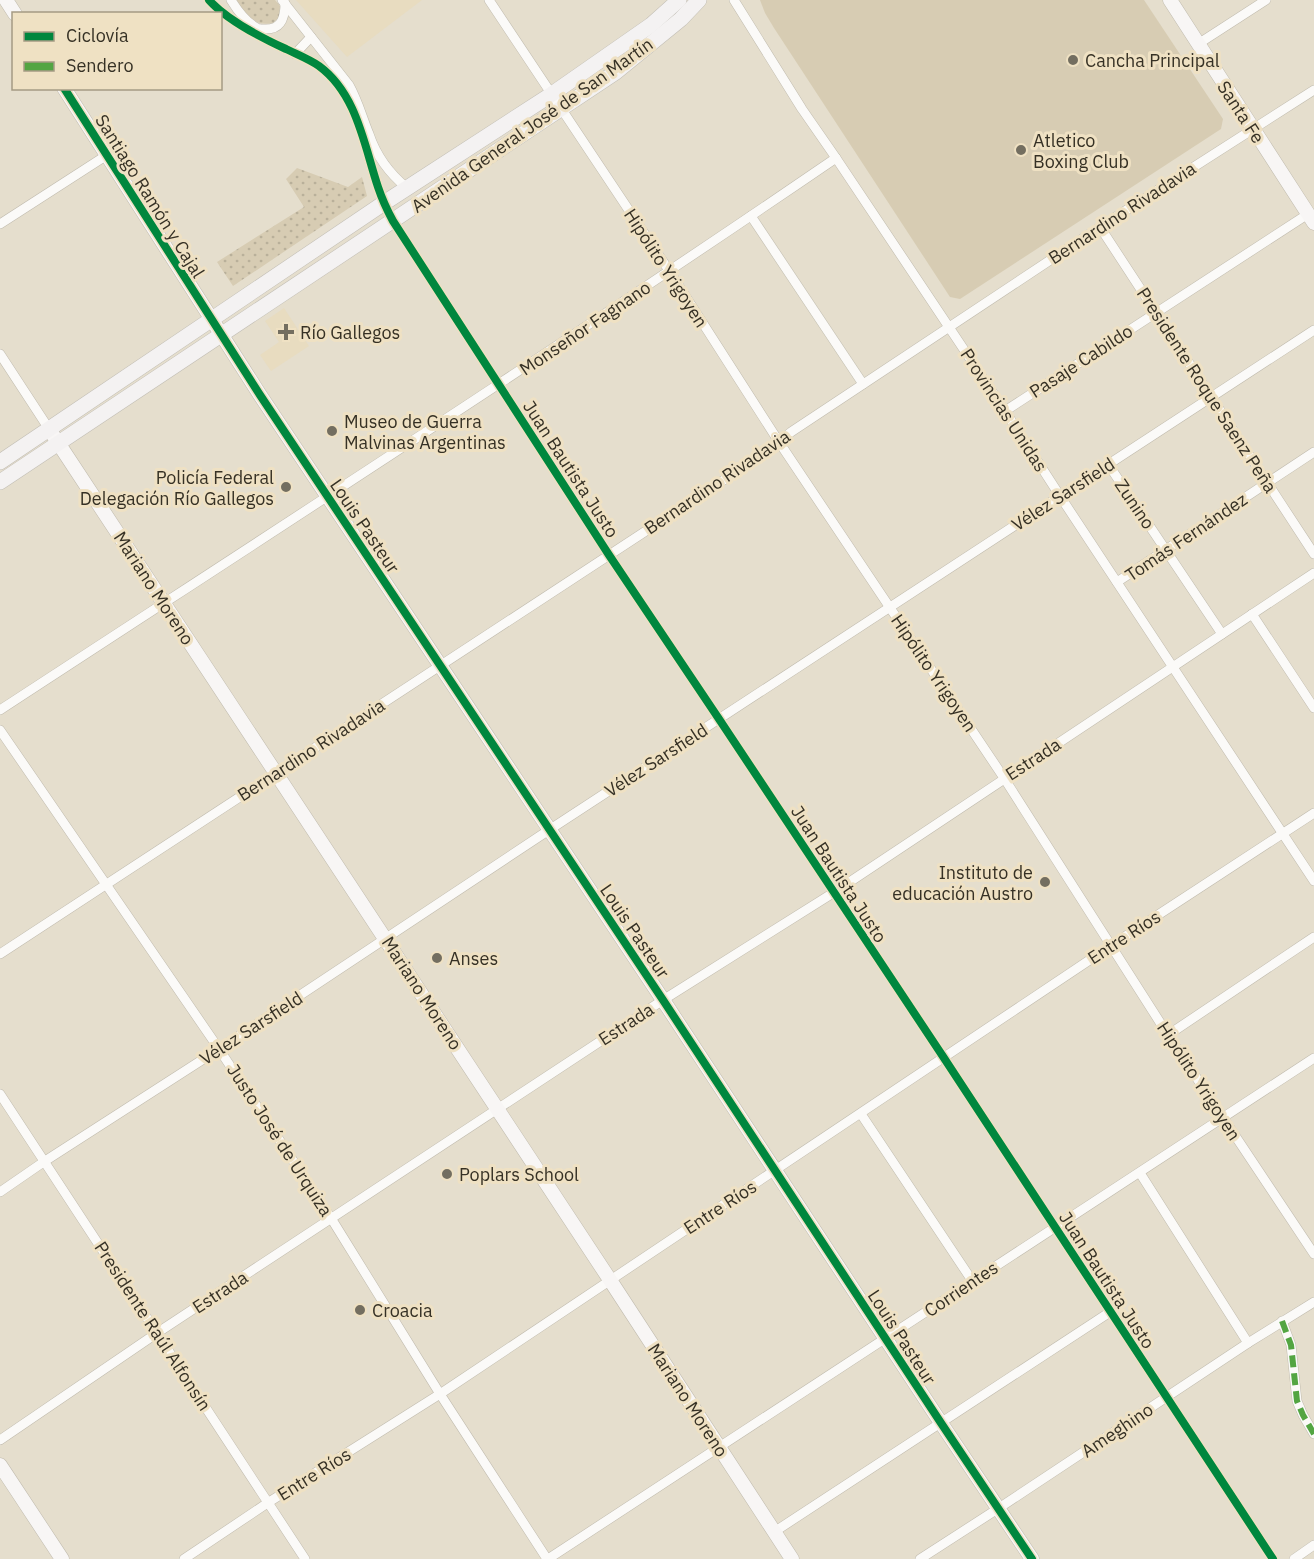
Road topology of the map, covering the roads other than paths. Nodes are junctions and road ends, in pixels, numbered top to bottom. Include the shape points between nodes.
1 (209, 0) edge
2 (231, 0) edge
3 (489, 0) edge
4 (679, 0) edge
5 (699, 0) edge
6 (734, 0) edge
7 (1170, 0) edge
8 (1266, 0) edge
9 (284, 1) edge
10 (258, 32) junction
11 (311, 37) junction
12 (1198, 44) junction
13 (296, 54) junction
14 (326, 55) junction
15 (318, 65) junction
16 (65, 90) edge
17 (1314, 90) edge
18 (552, 94) junction
19 (562, 109) junction
20 (1252, 128) junction
21 (107, 155) junction
22 (837, 158) junction
23 (407, 188) junction
24 (384, 203) junction
25 (751, 216) junction
26 (1311, 219) edge
27 (393, 221) junction
28 (0, 224) edge
29 (1100, 227) junction
30 (670, 272) junction
31 (1156, 313) junction
32 (211, 320) junction
33 (949, 326) junction
34 (1314, 330) edge
35 (220, 334) junction
36 (0, 354) edge
37 (863, 384) junction
38 (498, 385) junction
39 (1211, 397) junction
40 (1005, 411) junction
41 (49, 429) junction
42 (779, 442) junction
43 (58, 443) junction
44 (1314, 452) edge
45 (0, 462) edge
46 (1108, 464) junction
47 (0, 482) edge
48 (1267, 482) junction
49 (327, 496) junction
50 (1060, 496) junction
51 (1167, 550) junction
52 (1314, 554) edge
53 (609, 555) junction
54 (1314, 573) edge
55 (1118, 582) junction
56 (164, 603) junction
57 (890, 607) junction
58 (1252, 614) junction
59 (1222, 634) junction
60 (439, 665) junction
61 (1173, 667) junction
62 (1314, 708) edge
63 (0, 710) edge
64 (719, 719) junction
65 (0, 729) edge
66 (276, 773) junction
67 (1004, 778) junction
68 (1314, 813) edge
69 (549, 830) junction
70 (1283, 833) junction
71 (1314, 881) edge
72 (106, 884) junction
73 (833, 893) junction
74 (1314, 937) edge
75 (386, 939) junction
76 (1112, 945) junction
77 (0, 954) edge
78 (663, 1000) junction
79 (1168, 1035) junction
80 (219, 1049) junction
81 (944, 1058) junction
82 (1314, 1058) edge
83 (0, 1094) edge
84 (498, 1109) junction
85 (861, 1114) junction
86 (1223, 1118) junction
87 (45, 1161) junction
88 (775, 1171) junction
89 (1140, 1173) junction
90 (0, 1192) edge
91 (331, 1218) junction
92 (1054, 1227) junction
93 (1314, 1254) edge
94 (610, 1280) junction
95 (972, 1282) junction
96 (1314, 1302) edge
97 (1110, 1312) junction
98 (1282, 1321) junction
99 (158, 1333) junction
100 (885, 1340) junction
101 (1248, 1343) junction
102 (440, 1394) junction
103 (1167, 1397) junction
104 (941, 1424) junction
105 (1314, 1434) edge
106 (0, 1440) edge
107 (718, 1447) junction
108 (0, 1465) edge
109 (269, 1502) junction
110 (999, 1508) junction
111 (774, 1532) junction
112 (1314, 1545) edge
113 (62, 1559) edge
114 (184, 1559) edge
115 (305, 1559) edge
116 (548, 1559) edge
117 (792, 1559) edge
118 (920, 1559) edge
119 (1032, 1559) edge
120 (1273, 1559) edge
121 (1294, 1559) edge

1 - 10 street
2 - 10 street
3 - 18 street, Hipólito Yrigoyen
4 - 18 main road, Avenida General José de San Martín via 651,25
5 - 19 main road, Avenida General José de San Martín via 662,36
6 - 22 street, Provincias Unidas
7 - 12 street, Santa Fe
8 - 12 street
9 - 10 street via 280,24
9 - 11 street
10 - 13 street, Juan Bautista Justo
11 - 13 street
11 - 14 street
12 - 20 street, Santa Fe
13 - 15 street, Juan Bautista Justo
14 - 15 street
14 - 23 street via 357,99 368,134 382,160
15 - 24 street, Juan Bautista Justo via 349,101
16 - 21 street, Santiago Ramón y Cajal
17 - 20 street, Bernardino Rivadavia
18 - 19 street, Hipólito Yrigoyen
18 - 23 main road, Avenida General José de San Martín
19 - 27 main road, Avenida General José de San Martín
19 - 30 street, Hipólito Yrigoyen
20 - 26 street, Santa Fe
20 - 29 street, Bernardino Rivadavia
21 - 28 street
21 - 32 street, Santiago Ramón y Cajal
22 - 25 street, Monseñor Fagnano
22 - 33 street, Provincias Unidas
23 - 24 main road, Avenida General José de San Martín
24 - 27 street, Juan Bautista Justo
24 - 32 main road, Avenida General José de San Martín
25 - 30 street, Monseñor Fagnano
25 - 37 street
26 - 31 street, Pasaje Cabildo
27 - 35 main road, Avenida General José de San Martín
27 - 38 street, Juan Bautista Justo
29 - 31 street, Presidente Roque Saenz Peña
29 - 33 street, Bernardino Rivadavia
30 - 38 street, Monseñor Fagnano
30 - 42 street, Hipólito Yrigoyen
31 - 39 street, Presidente Roque Saenz Peña
31 - 40 street, Pasaje Cabildo
32 - 35 street, Louis Pasteur
32 - 41 main road, Avenida General José de San Martín
33 - 37 street, Bernardino Rivadavia
33 - 40 street, Provincias Unidas
34 - 39 street, Vélez Sarsfield
35 - 43 main road, Avenida General José de San Martín
35 - 49 street, Louis Pasteur
36 - 41 street
37 - 42 street, Bernardino Rivadavia
38 - 49 street, Monseñor Fagnano
38 - 53 street, Juan Bautista Justo
39 - 46 street, Vélez Sarsfield
39 - 48 street, Presidente Roque Saenz Peña
40 - 50 street, Provincias Unidas
41 - 43 street, Mariano Moreno
41 - 45 main road, Avenida General José de San Martín
42 - 53 street, Bernardino Rivadavia
42 - 57 street, Hipólito Yrigoyen
43 - 47 main road, Avenida General José de San Martín
43 - 56 street, Mariano Moreno
44 - 48 street, Tomás Fernández
46 - 50 street, Vélez Sarsfield
46 - 51 street, Zunino
48 - 51 street, Tomás Fernández
48 - 52 street, Presidente Roque Saenz Peña
49 - 56 street, Monseñor Fagnano
49 - 60 street, Louis Pasteur
50 - 55 street, Provincias Unidas
50 - 57 street, Vélez Sarsfield
51 - 55 street, Tomás Fernández
51 - 59 street, Zunino
53 - 60 street, Bernardino Rivadavia
53 - 64 street, Juan Bautista Justo
54 - 58 street, Estrada
55 - 61 street, Provincias Unidas
56 - 63 street, Monseñor Fagnano
56 - 66 street, Mariano Moreno
57 - 64 street, Vélez Sarsfield
57 - 67 street, Hipólito Yrigoyen
58 - 59 street, Estrada
58 - 62 street
59 - 61 street, Estrada
60 - 66 street, Bernardino Rivadavia
60 - 69 street, Louis Pasteur
61 - 67 street, Estrada
61 - 70 street, Provincias Unidas
64 - 69 street, Vélez Sarsfield
64 - 73 street, Juan Bautista Justo
65 - 72 street, Justo José de Urquiza
66 - 72 street, Bernardino Rivadavia
66 - 75 street, Mariano Moreno
67 - 73 street, Estrada
67 - 76 street, Hipólito Yrigoyen
68 - 70 street, Entre Ríos
69 - 75 street, Vélez Sarsfield
69 - 78 street, Louis Pasteur
70 - 71 street, Provincias Unidas
70 - 76 street, Entre Ríos
72 - 77 street, Bernardino Rivadavia
72 - 80 street, Justo José de Urquiza
73 - 78 street, Estrada
73 - 81 street, Juan Bautista Justo
74 - 79 street
75 - 80 street, Vélez Sarsfield
75 - 84 street, Mariano Moreno
76 - 79 street, Hipólito Yrigoyen
76 - 81 street, Entre Ríos
78 - 84 street, Estrada
78 - 88 street, Louis Pasteur
79 - 86 street, Hipólito Yrigoyen
80 - 87 street, Vélez Sarsfield
80 - 91 street, Justo José de Urquiza
81 - 85 street, Entre Ríos
81 - 92 street, Juan Bautista Justo
82 - 86 street, Corrientes
83 - 87 street, Presidente Raúl Alfonsín
84 - 91 street, Estrada
84 - 94 street, Mariano Moreno
85 - 88 street, Entre Ríos
85 - 95 street
86 - 89 street, Corrientes
86 - 93 street, Hipólito Yrigoyen
87 - 90 street, Vélez Sarsfield
87 - 99 street, Presidente Raúl Alfonsín
88 - 94 street, Entre Ríos
88 - 100 street, Louis Pasteur
89 - 92 street, Corrientes
89 - 101 street
91 - 99 street, Estrada
91 - 102 street, Justo José de Urquiza
92 - 95 street, Corrientes
92 - 97 street, Juan Bautista Justo
94 - 102 street, Entre Ríos
94 - 107 street, Mariano Moreno
95 - 100 street, Corrientes
96 - 98 street, Ameghino
97 - 103 street, Juan Bautista Justo
97 - 104 street
98 - 101 street, Ameghino
98 - 105 street via 1291,1345 1298,1401
99 - 106 street, Estrada
99 - 109 street, Presidente Raúl Alfonsín
100 - 104 street, Louis Pasteur
100 - 107 street, Corrientes
101 - 103 street, Ameghino
102 - 109 street, Entre Ríos
102 - 116 street, Justo José de Urquiza
103 - 110 street, Ameghino
103 - 120 street, Juan Bautista Justo
104 - 110 street, Louis Pasteur
104 - 111 street
107 - 111 street, Mariano Moreno
107 - 116 street, Corrientes
108 - 113 street
109 - 114 street, Entre Ríos
109 - 115 street, Presidente Raúl Alfonsín
110 - 118 street, Ameghino
110 - 119 street, Louis Pasteur
111 - 117 street, Mariano Moreno
112 - 121 street

